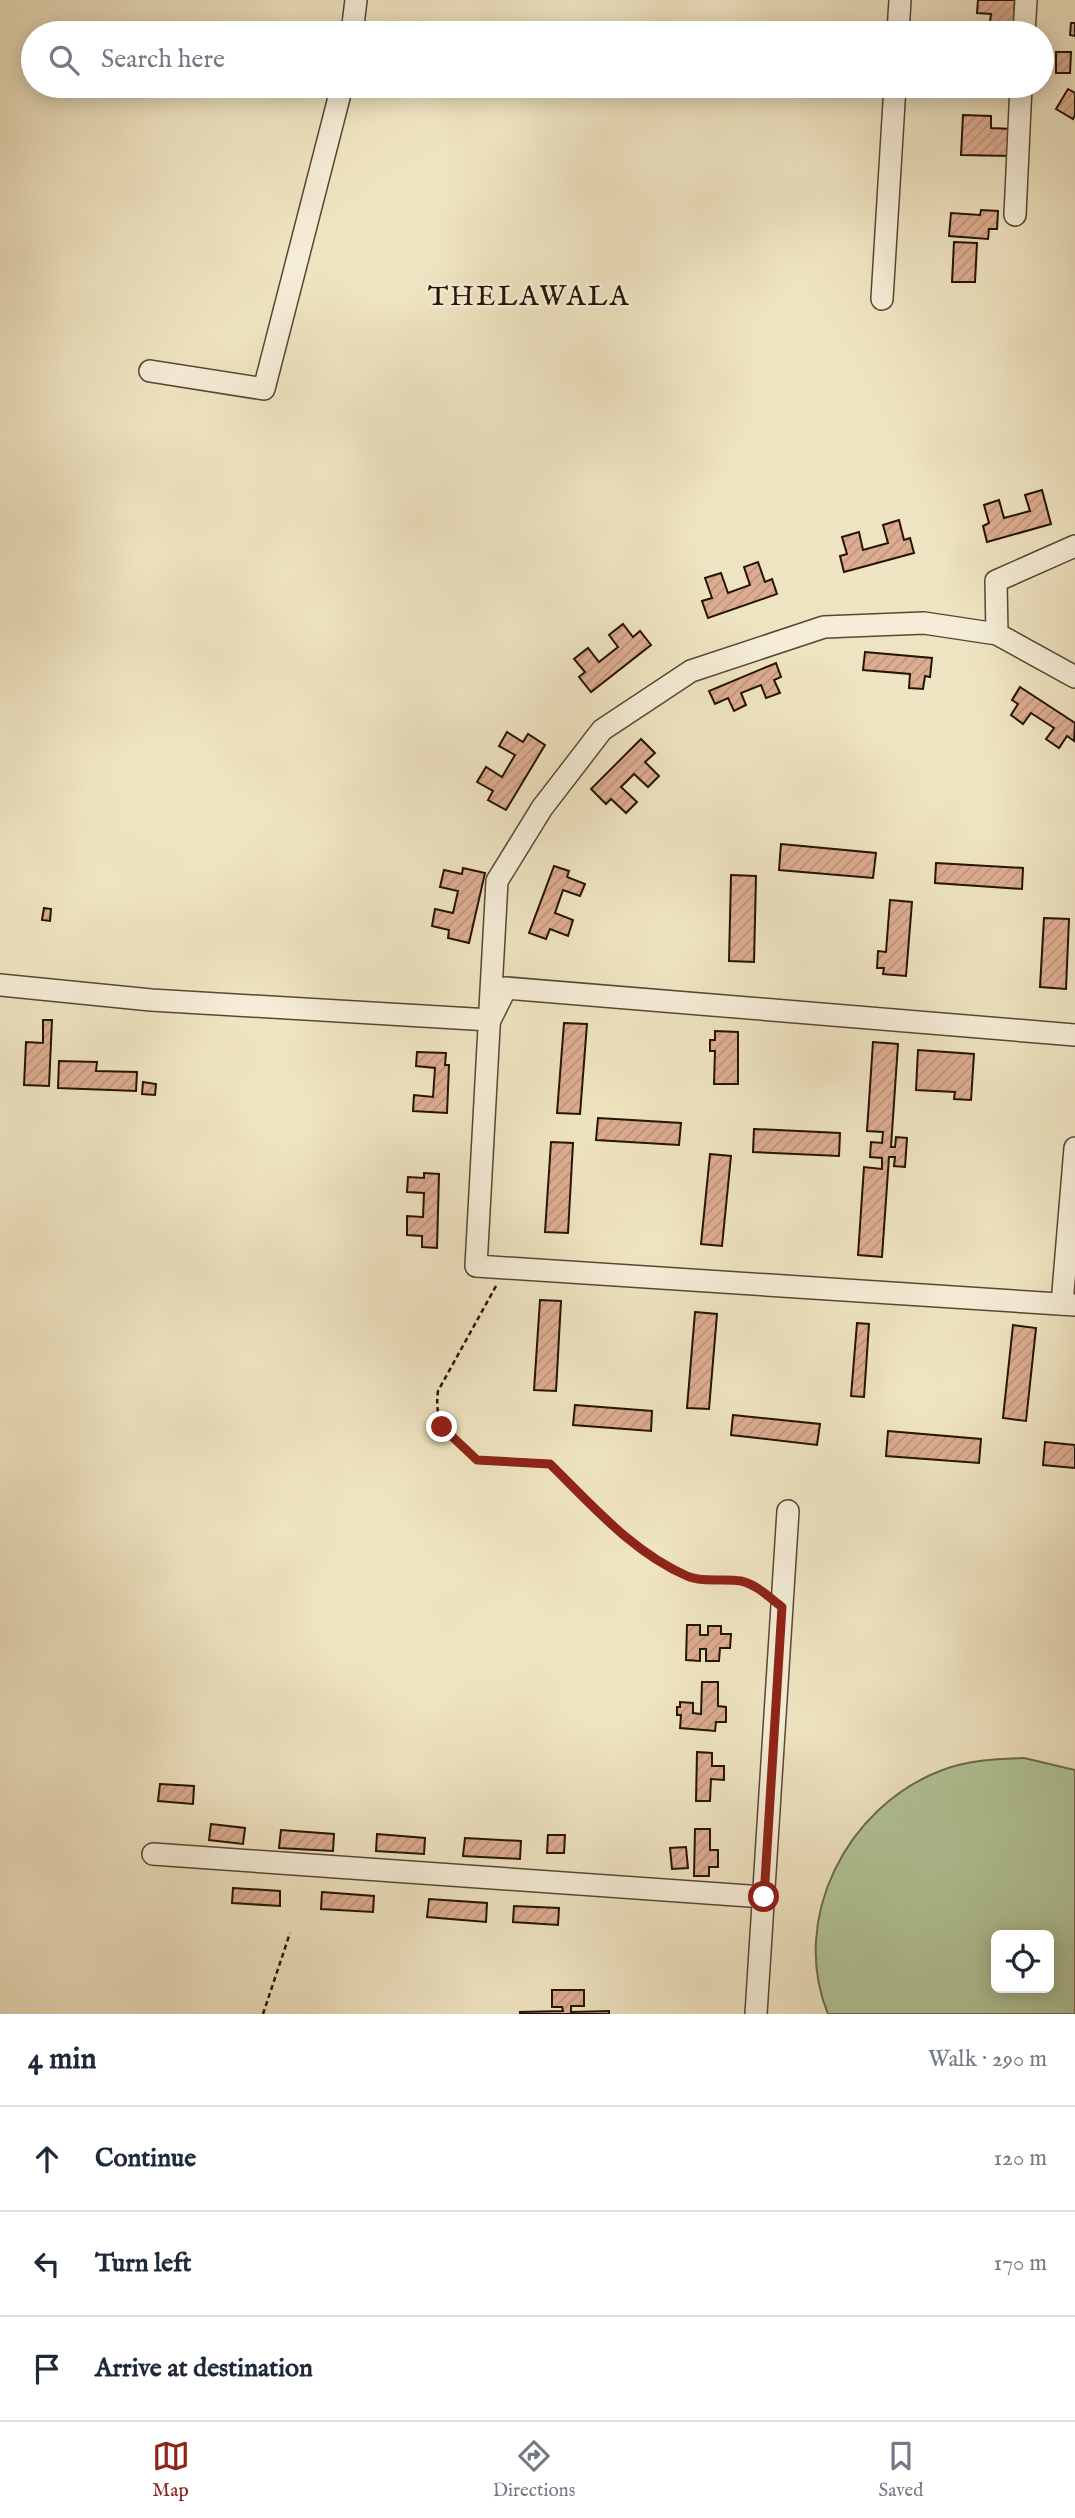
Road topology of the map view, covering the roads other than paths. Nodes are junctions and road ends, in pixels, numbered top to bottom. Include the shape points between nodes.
1 (356, 0) edge
2 (900, 0) edge
3 (1026, 0) edge
4 (353, 21) edge
5 (899, 21) edge
6 (1025, 21) edge
7 (339, 98) edge
8 (894, 98) edge
9 (1020, 98) edge
10 (1014, 215) dead end
11 (882, 299) dead end
12 (150, 371) dead end
13 (1075, 546) edge
14 (997, 634) junction
15 (1075, 677) edge
16 (0, 985) edge
17 (489, 1020) junction
18 (1075, 1035) edge
19 (1075, 1148) edge
20 (1069, 1305) edge
21 (788, 1511) dead end
22 (153, 1854) dead end
23 (764, 1897) junction
24 (756, 2014) edge

1 - 4 street
2 - 5 street
3 - 6 street
7 - 12 street via 264,389
8 - 11 street
9 - 10 street
13 - 14 street via 996,581
14 - 15 street
14 - 17 street via 923,624 824,627 691,671 602,730 542,808 498,881
16 - 17 street via 151,1000
17 - 18 street via 506,988
17 - 20 street via 475,1266
19 - 20 street
21 - 23 street
22 - 23 street
23 - 24 street

